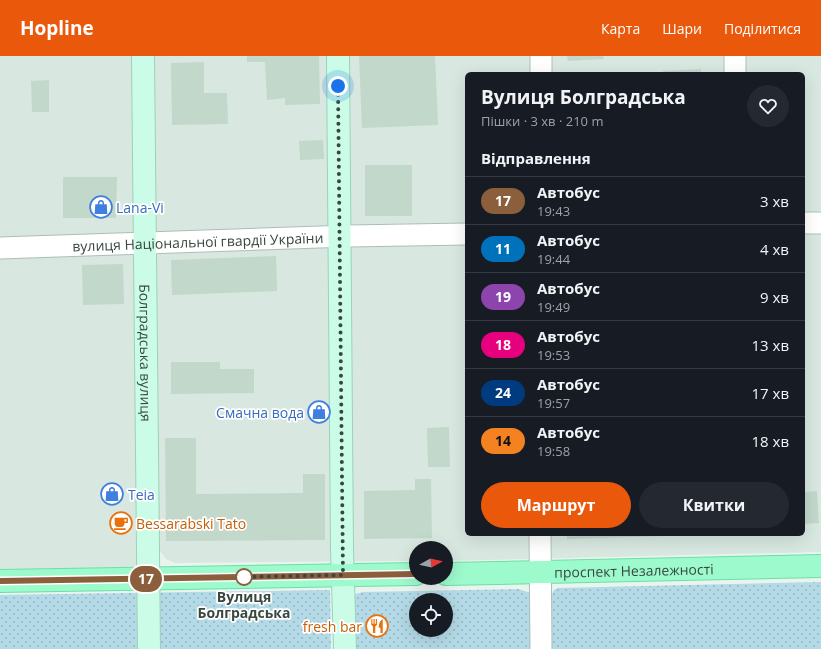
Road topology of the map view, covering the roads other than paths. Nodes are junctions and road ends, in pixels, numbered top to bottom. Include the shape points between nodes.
1 (143, 56) edge
2 (338, 56) edge
3 (541, 56) edge
4 (734, 56) edge
5 (541, 72) edge
6 (735, 72) edge
7 (805, 223) edge
8 (821, 223) edge
9 (465, 234) edge
10 (339, 237) junction
11 (144, 244) junction
12 (0, 248) edge
13 (540, 536) edge
14 (821, 566) edge
15 (540, 572) junction
16 (409, 574) edge
17 (453, 574) edge
18 (343, 575) junction
19 (149, 578) junction
20 (0, 581) edge
21 (149, 649) edge
22 (345, 649) edge
23 (541, 649) edge

1 - 11 main road, Болградська вулиця
2 - 10 main road
3 - 5 street
4 - 6 street
7 - 8 street
9 - 10 street, вулиця Національної гвардії України
10 - 11 street, вулиця Національної гвардії України
10 - 18 main road
11 - 12 street, вулиця Національної гвардії України
11 - 19 main road, Болградська вулиця
13 - 15 street
14 - 15 main road, проспект Незалежності
15 - 17 main road, проспект Незалежності
15 - 23 street
16 - 18 main road
18 - 19 main road
18 - 22 main road
19 - 20 main road
19 - 21 main road, Болградська вулиця

